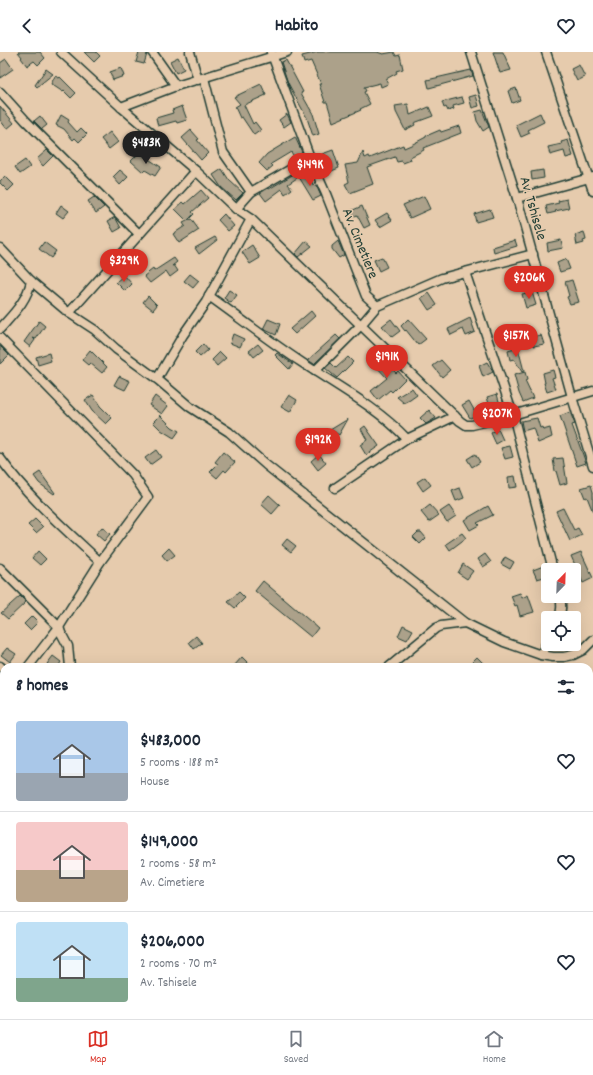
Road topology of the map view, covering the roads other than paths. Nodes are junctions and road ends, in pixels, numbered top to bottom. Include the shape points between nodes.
1 (61, 52) edge
2 (152, 52) edge
3 (190, 52) edge
4 (287, 52) edge
5 (471, 52) edge
6 (546, 52) edge
7 (272, 54) edge
8 (201, 79) junction
9 (176, 86) junction
10 (0, 92) edge
11 (121, 107) junction
12 (310, 158) junction
13 (196, 171) junction
14 (591, 177) edge
15 (593, 191) edge
16 (251, 192) junction
17 (517, 198) junction
18 (236, 209) junction
19 (251, 219) junction
20 (139, 234) junction
21 (0, 248) edge
22 (533, 254) junction
23 (465, 272) junction
24 (31, 281) junction
25 (209, 296) junction
26 (377, 306) junction
27 (69, 313) junction
28 (361, 325) junction
29 (0, 329) edge
30 (0, 338) edge
31 (315, 372) junction
32 (157, 379) junction
33 (593, 390) edge
34 (572, 397) junction
35 (513, 415) junction
36 (455, 416) junction
37 (407, 439) junction
38 (0, 458) edge
39 (593, 466) edge
40 (335, 488) dead end
41 (100, 562) junction
42 (551, 563) edge
43 (0, 568) edge
44 (465, 623) junction
45 (58, 627) junction
46 (593, 640) edge
47 (543, 651) edge
48 (541, 655) junction
49 (31, 663) edge
50 (70, 663) edge
51 (394, 663) edge

1 - 11 street
2 - 9 street
3 - 8 street
4 - 7 street
5 - 17 street, Av. Tshisele
6 - 14 street
7 - 8 street
7 - 12 street, Av. Cimetiere
8 - 9 street
8 - 16 street via 223,152
9 - 11 street
10 - 20 street
11 - 13 street
12 - 16 street
12 - 26 street, Av. Cimetiere via 366,296
13 - 18 street
13 - 20 street
14 - 15 street
14 - 17 street
16 - 18 street
17 - 22 street, Av. Tshisele
18 - 19 street
19 - 25 street
19 - 28 street
20 - 27 street
21 - 24 street
22 - 23 street
22 - 34 street, Av. Tshisele
23 - 26 street via 442,278
23 - 35 street
24 - 27 street
24 - 29 street via 24,301
25 - 31 street
25 - 32 street
26 - 28 street
27 - 32 street
28 - 31 street
28 - 36 street
30 - 41 street via 133,475 148,497
31 - 37 street via 363,402
32 - 44 street via 190,407 229,432 266,465
33 - 34 street
34 - 35 street
34 - 39 street, Av. Tshisele
35 - 36 street via 472,425 466,425
35 - 42 street
36 - 37 street
37 - 40 street
38 - 41 street via 13,477
41 - 45 street
43 - 45 street
44 - 48 street via 504,642
44 - 51 street via 436,628
45 - 49 street
45 - 50 street via 68,646
46 - 48 street via 573,655
47 - 48 street

